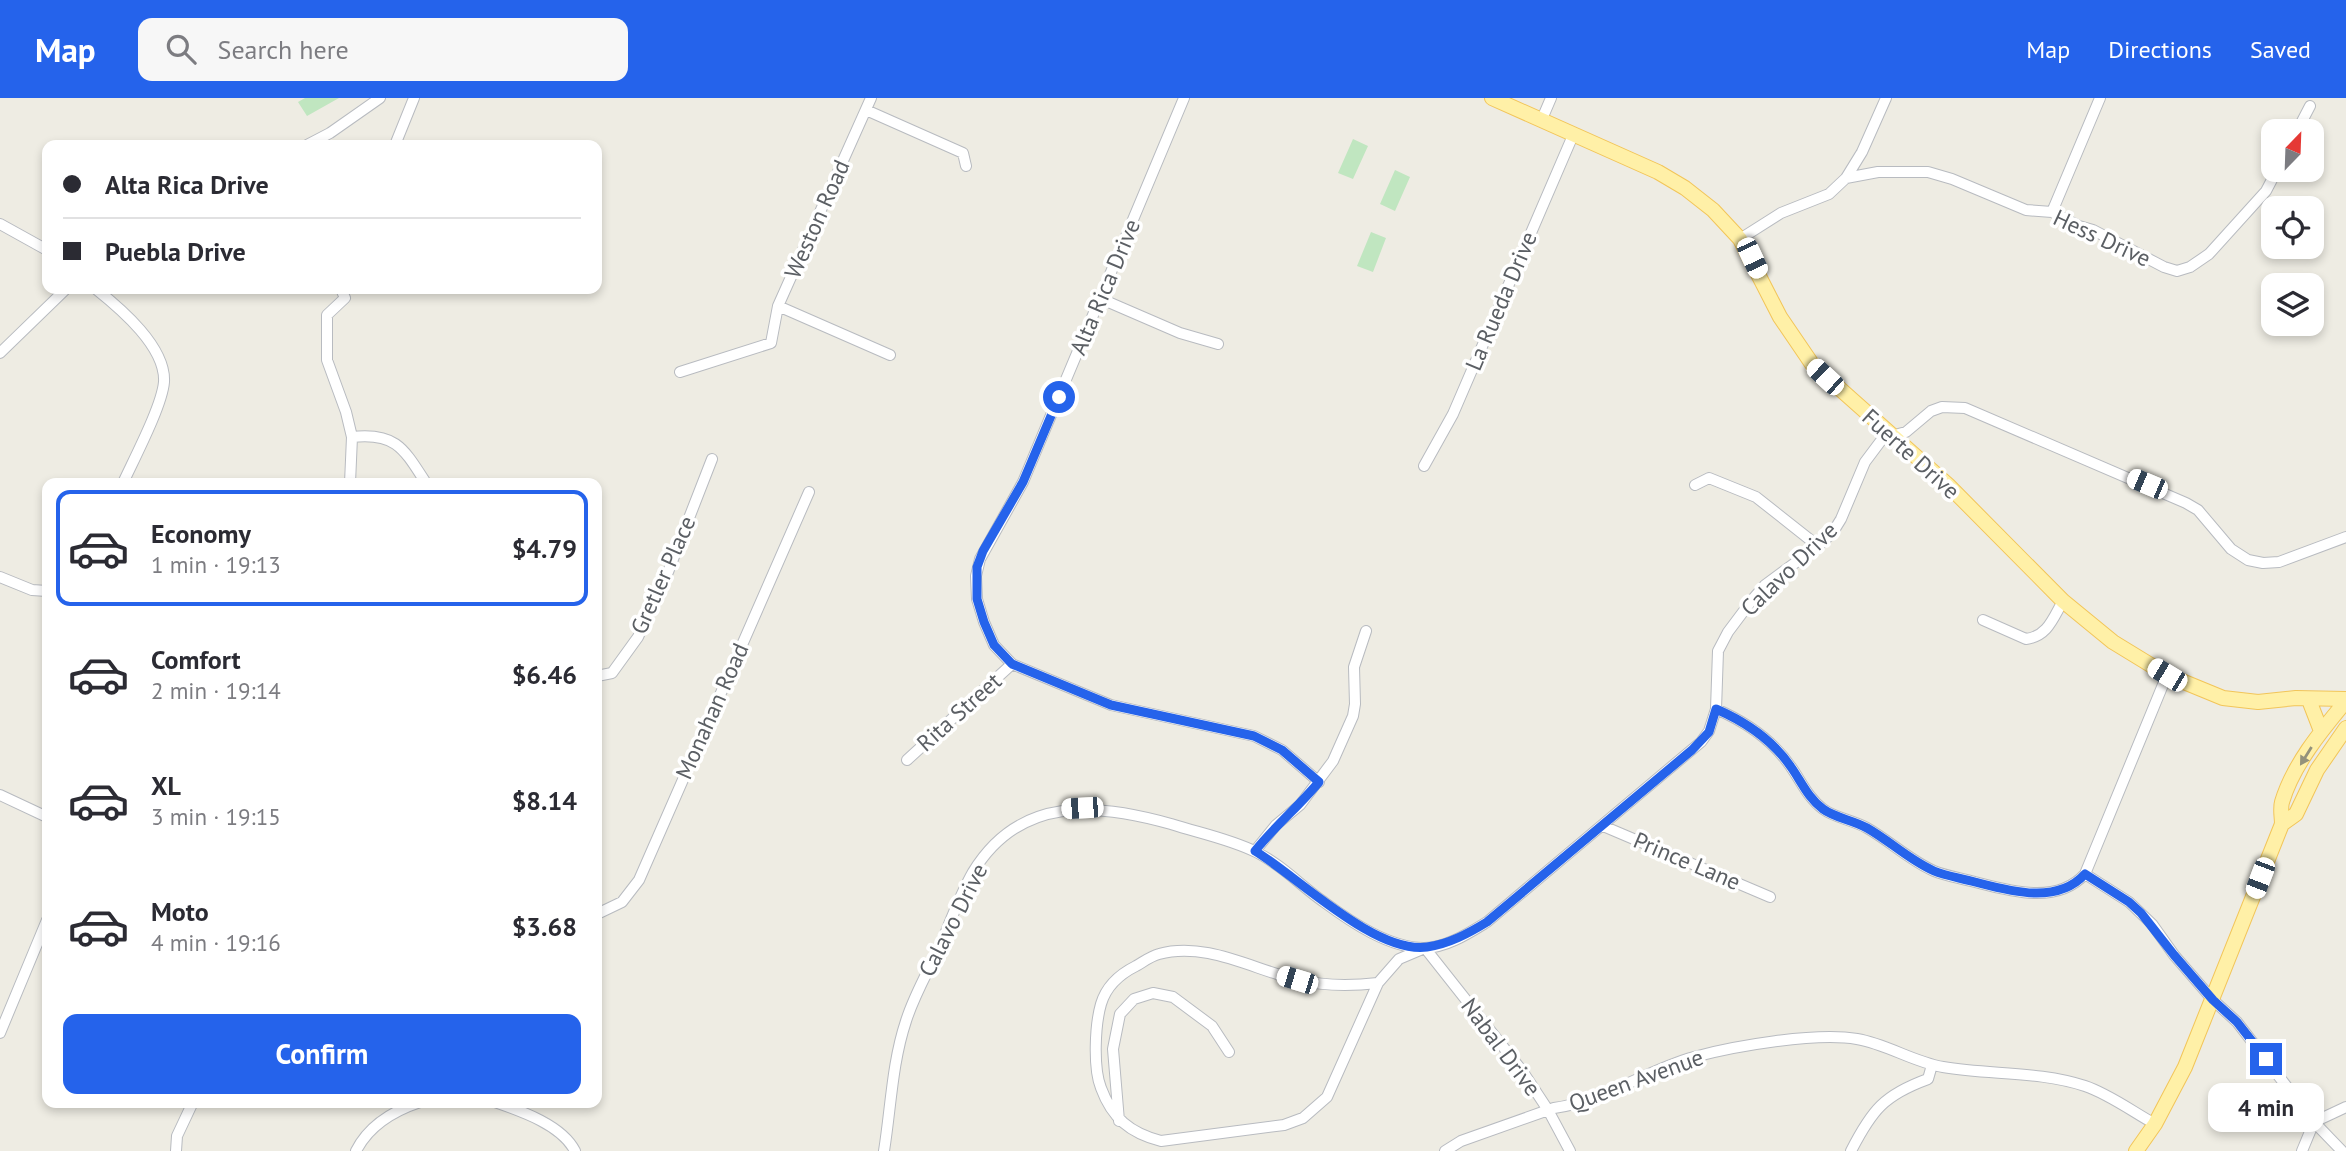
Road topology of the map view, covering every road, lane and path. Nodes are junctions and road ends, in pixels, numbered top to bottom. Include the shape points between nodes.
1 (380, 98) edge
2 (414, 98) edge
3 (871, 98) edge
4 (1184, 98) edge
5 (1492, 98) edge
6 (1551, 98) edge
7 (1886, 98) edge
8 (2100, 98) edge
9 (2311, 106) dead end
10 (866, 110) junction
11 (1542, 119) junction
12 (2304, 119) edge
13 (1574, 133) junction
14 (317, 140) edge
15 (397, 140) edge
16 (966, 166) dead end
17 (1846, 178) junction
18 (2271, 182) edge
19 (2052, 212) junction
20 (0, 223) edge
21 (1740, 239) junction
22 (42, 247) edge
23 (61, 294) edge
24 (102, 294) edge
25 (343, 294) edge
26 (1099, 299) junction
27 (778, 306) junction
28 (1218, 344) dead end
29 (0, 353) edge
30 (890, 355) dead end
31 (680, 372) dead end
32 (1894, 435) junction
33 (352, 437) junction
34 (712, 459) dead end
35 (1424, 466) dead end
36 (125, 478) edge
37 (350, 478) edge
38 (423, 478) edge
39 (1695, 485) dead end
40 (809, 492) dead end
41 (2346, 537) edge
42 (1818, 546) junction
43 (0, 577) edge
44 (42, 591) edge
45 (2063, 601) junction
46 (1983, 620) dead end
47 (1366, 631) dead end
48 (1012, 664) junction
49 (602, 675) edge
50 (2167, 675) junction
51 (2309, 700) junction
52 (2346, 700) edge
53 (1716, 709) junction
54 (2346, 728) edge
55 (2321, 731) junction
56 (907, 760) dead end
57 (1319, 782) junction
58 (0, 795) edge
59 (42, 815) edge
60 (2282, 824) junction
61 (1603, 826) junction
62 (1255, 851) junction
63 (2085, 874) junction
64 (1770, 897) dead end
65 (602, 912) edge
66 (42, 932) edge
67 (1425, 948) junction
68 (1378, 983) junction
69 (2213, 1000) junction
70 (0, 1033) edge
71 (1229, 1052) dead end
72 (1932, 1065) junction
73 (2346, 1107) edge
74 (190, 1108) edge
75 (404, 1108) edge
76 (510, 1108) edge
77 (1548, 1110) junction
78 (1119, 1121) junction
79 (2314, 1122) junction
80 (2155, 1124) junction
81 (176, 1151) edge
82 (356, 1151) edge
83 (575, 1151) edge
84 (884, 1151) edge
85 (1445, 1151) edge
86 (1570, 1151) edge
87 (1851, 1151) edge
88 (2136, 1151) edge
89 (2302, 1151) edge
90 (2342, 1151) edge

1 - 14 street
2 - 15 street
3 - 10 street, Weston Road
4 - 26 street, Alta Rica Drive
5 - 11 main road, Fuerte Drive
6 - 11 street
7 - 17 street
8 - 19 street
9 - 12 street
10 - 16 street via 963,153
10 - 27 street, Weston Road
11 - 13 main road, Fuerte Drive
13 - 21 main road, Fuerte Drive via 1685,188
13 - 35 street, La Rueda Drive via 1452,414
17 - 19 street, Hess Drive via 1878,172 1928,172 2026,210
17 - 21 street via 1829,194 1782,213
18 - 19 street, Hess Drive via 2209,254 2177,271
20 - 22 street
21 - 32 main road, Fuerte Drive via 1804,355
23 - 29 street
24 - 36 street via 153,346 163,371 162,393
25 - 33 street via 345,298 327,315 327,360
26 - 28 street
26 - 48 street, Alta Rica Drive via 1023,482 977,567 984,622 994,645
27 - 30 street
27 - 31 street, Weston Road via 771,343
32 - 41 street, Calavo Drive via 1906,432 1931,411 1965,408 2186,503 2198,510 2231,550 2256,562 2279,562
32 - 42 street, Calavo Drive via 1883,438 1865,462 1841,519
32 - 45 main road, Fuerte Drive
33 - 37 street
33 - 38 street via 372,435 393,442
34 - 49 street, Gretler Place via 638,637 612,673
39 - 42 street via 1709,478 1746,492
40 - 65 street, Monahan Road via 639,880 622,902
42 - 53 street, Calavo Drive via 1765,585 1728,632 1716,660
43 - 44 street
45 - 46 street via 2046,631 2032,638
45 - 50 main road, Fuerte Drive via 2113,642
47 - 57 street via 1354,667 1353,716
48 - 56 street, Rita Street
48 - 57 street via 1111,705 1254,736 1282,750
50 - 51 main road, Fuerte Drive via 2234,700
50 - 63 street
51 - 52 main road, Fuerte Drive
51 - 55 main road
52 - 55 main road
53 - 61 street, Calavo Drive via 1701,741
53 - 63 street via 1761,735 1824,810 1877,833 1935,872 2014,892 2045,893 2076,884
54 - 60 main road via 2316,770 2296,814
55 -> 60 main road via 2293,776 2281,805
57 - 62 street
58 - 59 street
60 - 69 main road
61 - 64 street, Prince Lane
61 - 67 street, Calavo Drive via 1487,922
62 - 67 street, Calavo Drive via 1367,930
62 - 84 street, Calavo Drive via 1152,819 1082,808 1040,816 1002,837 973,872 905,1022 893,1071
63 - 69 street via 2141,913
66 - 70 street
67 - 68 street via 1399,959
67 - 77 street, Nabal Drive
68 - 78 street via 1327,1097 1303,1118 1284,1125 1174,1141 1144,1137
68 - 78 street via 1318,984 1189,951 1159,954 1125,972 1103,998 1096,1020 1099,1082
69 - 79 street via 2237,1022
69 - 80 main road via 2179,1081
71 - 78 street via 1213,1026 1173,997 1153,993 1134,999 1120,1014 1113,1049
72 - 77 street, Queen Avenue via 1855,1039 1778,1042 1691,1057 1613,1091
72 - 80 street, Queen Avenue via 2088,1086
72 - 87 street via 1928,1079 1902,1088 1868,1117
73 - 79 street
74 - 81 street via 177,1136
75 - 82 street via 377,1124
76 - 83 street via 558,1132
77 - 85 street, Queen Avenue
77 - 86 street, Nabal Drive
79 - 89 street
79 - 90 street
80 - 88 main road

